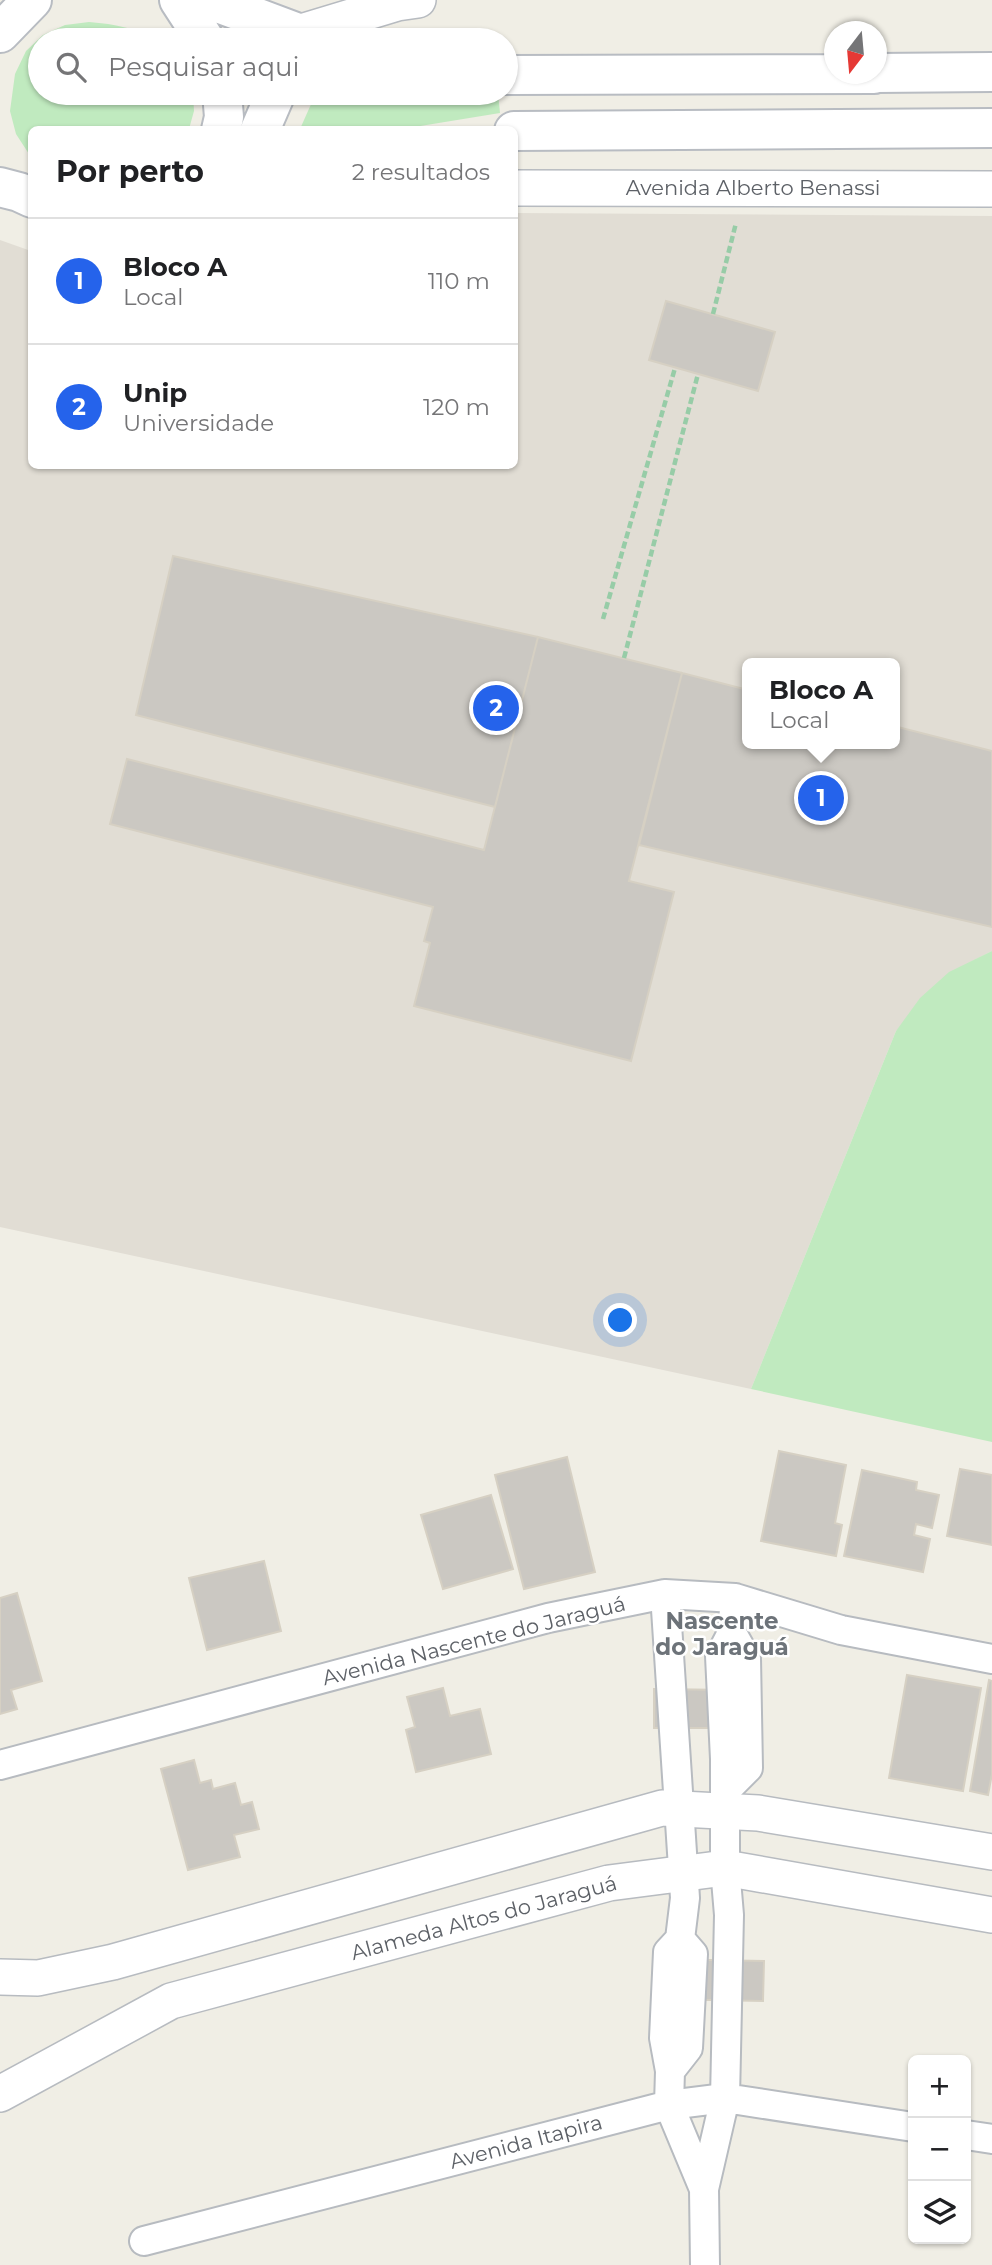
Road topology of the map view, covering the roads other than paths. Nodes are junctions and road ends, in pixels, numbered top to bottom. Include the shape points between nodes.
1 (18, 0) edge
2 (32, 0) edge
3 (179, 0) edge
4 (418, 0) edge
5 (225, 2) edge
6 (0, 8) edge
7 (197, 28) edge
8 (308, 28) edge
9 (0, 33) edge
10 (992, 72) edge
11 (824, 74) edge
12 (887, 74) edge
13 (518, 75) edge
14 (223, 105) edge
15 (271, 105) edge
16 (222, 126) edge
17 (262, 126) edge
18 (992, 128) edge
19 (518, 131) edge
20 (518, 188) edge
21 (992, 189) edge
22 (666, 1594) junction
23 (735, 1598) junction
24 (992, 1659) edge
25 (0, 1765) edge
26 (725, 1801) junction
27 (679, 1809) junction
28 (992, 1852) edge
29 (725, 1868) junction
30 (685, 1873) junction
31 (992, 1915) edge
32 (0, 1977) edge
33 (0, 2094) edge
34 (725, 2098) junction
35 (669, 2105) junction
36 (908, 2126) edge
37 (971, 2136) edge
38 (992, 2139) edge
39 (704, 2189) junction
40 (144, 2241) dead end
41 (705, 2265) edge

1 - 6 main road
2 - 9 main road
3 - 7 main road
4 - 8 street
5 - 8 main road
10 - 12 main road
11 - 13 main road
14 - 16 main road
15 - 17 main road
18 - 19 main road
20 - 21 street, Avenida Alberto Benassi
22 - 23 street, Avenida Nascente do Jaraguá
22 - 25 street, Avenida Nascente do Jaraguá via 548,1618
22 - 27 street
23 - 24 street, Avenida Nascente do Jaraguá via 841,1630
23 - 26 street via 733,1633 746,1658 748,1768
26 - 27 street
26 - 28 street via 758,1813
26 - 29 street
27 - 30 street
27 - 32 street via 662,1808 113,1962 38,1978
29 - 30 street, Alameda Altos do Jaraguá
29 - 31 street, Alameda Altos do Jaraguá
29 - 34 street via 729,1915
30 - 33 street, Alameda Altos do Jaraguá via 609,1883 171,2001
30 - 35 street via 680,1939 668,1952 664,2038 670,2071
34 - 35 street, Avenida Itapira
34 - 36 street, Avenida Itapira
34 - 39 street
35 - 39 street
35 - 40 street, Avenida Itapira
37 - 38 street
39 - 41 street

